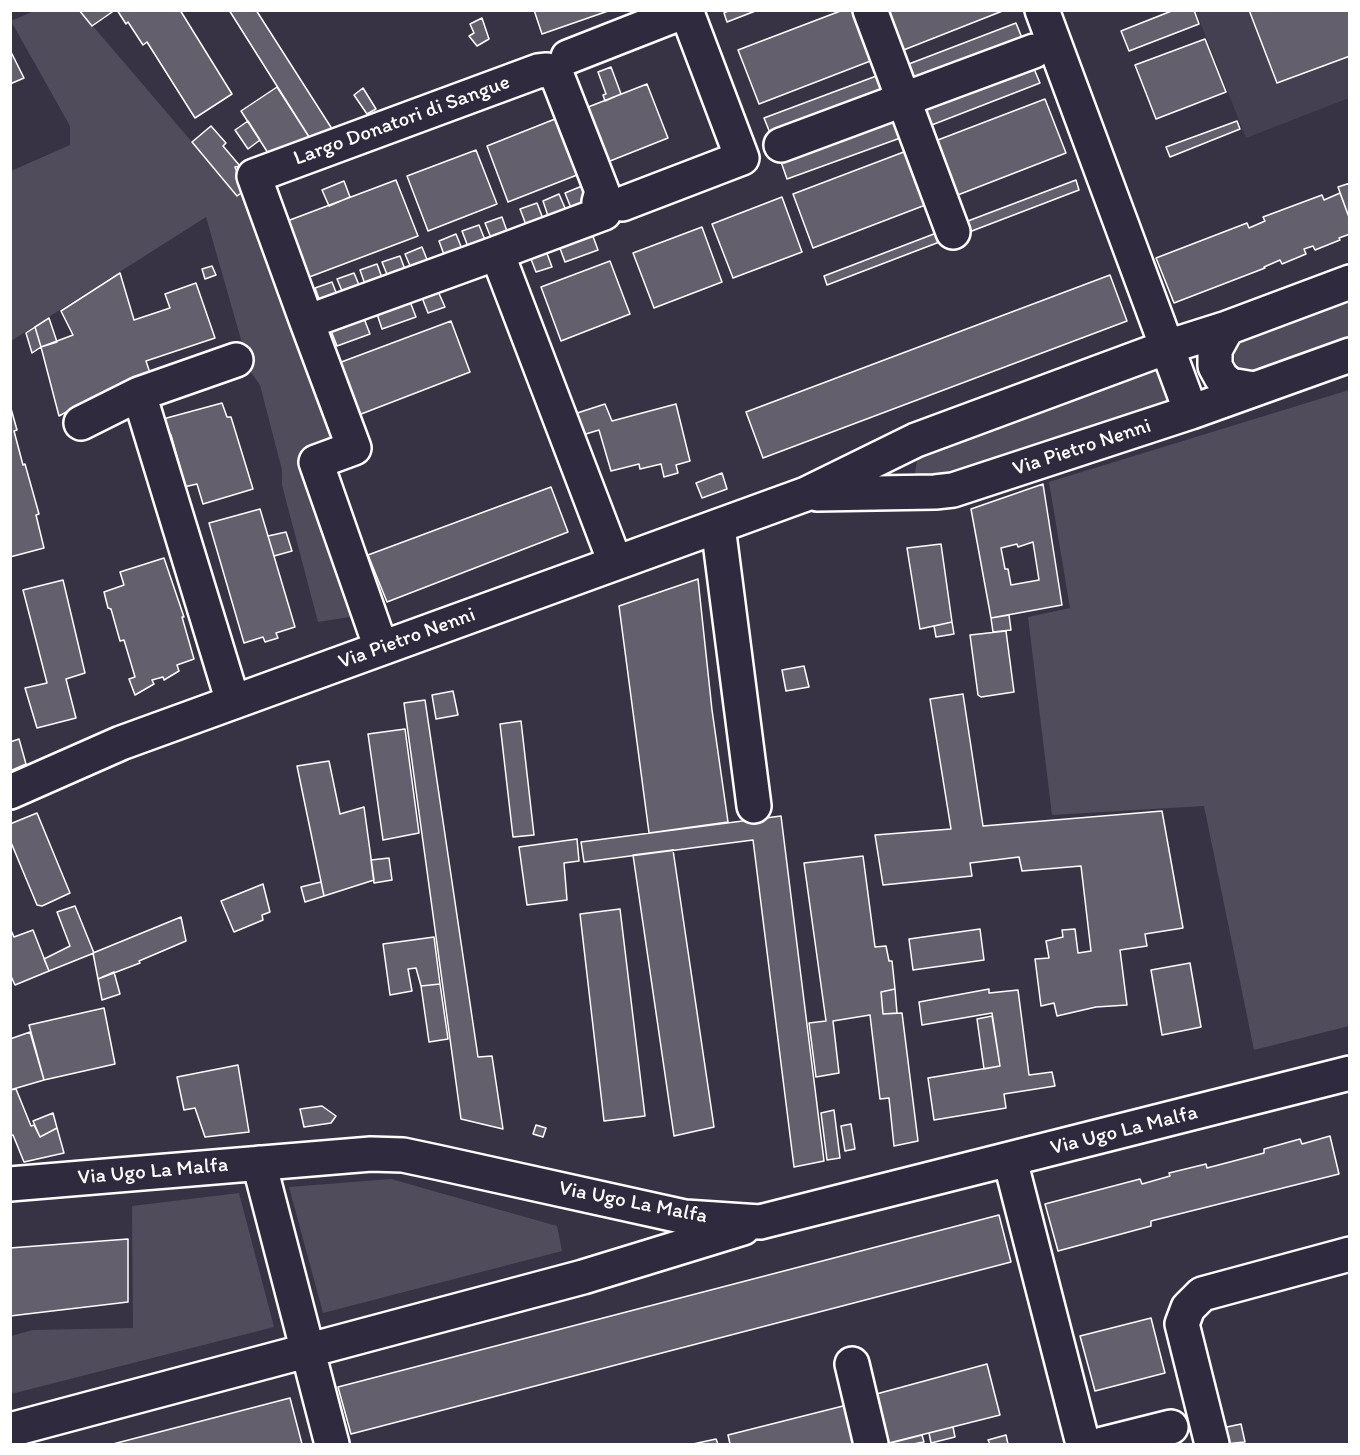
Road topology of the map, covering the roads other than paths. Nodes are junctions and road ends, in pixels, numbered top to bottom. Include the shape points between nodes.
1 (870, 10) edge
2 (1042, 10) edge
3 (686, 11) edge
4 (1034, 51) dead end
5 (568, 57) dead end
6 (903, 100) junction
7 (763, 151) junction
8 (613, 209) junction
9 (953, 232) dead end
10 (496, 253) junction
11 (1350, 282) edge
12 (307, 322) junction
13 (1227, 328) junction
14 (1167, 347) junction
15 (1350, 355) edge
16 (236, 360) dead end
17 (1254, 389) junction
18 (139, 394) junction
19 (1191, 412) junction
20 (81, 423) dead end
21 (806, 494) junction
22 (718, 526) junction
23 (615, 562) junction
24 (381, 648) junction
25 (233, 702) junction
26 (10, 792) edge
27 (754, 806) dead end
28 (1348, 1081) edge
29 (1010, 1160) junction
30 (259, 1163) junction
31 (10, 1184) edge
32 (760, 1222) junction
33 (1350, 1254) edge
34 (307, 1350) junction
35 (852, 1364) dead end
36 (1172, 1427) dead end
37 (10, 1430) edge
38 (332, 1444) edge
39 (871, 1444) edge
40 (1083, 1444) edge
41 (1103, 1444) edge
42 (1212, 1444) edge

1 - 6 street
2 - 14 street
3 - 5 street
3 - 7 street
4 - 6 street
6 - 7 street
6 - 9 street
7 - 8 street
8 - 10 street
8 - 12 street, Largo Donatori di Sangue via 599,202 602,191 556,73 538,71 254,176
10 - 12 street
10 - 23 street
11 - 13 street, Via Pietro Nenni
12 - 24 street, Largo Donatori di Sangue via 354,448 316,462
13 - 14 street, Via Pietro Nenni
13 - 17 street via 1215,350 1215,366 1230,385
14 - 19 street
14 - 21 street, Via Pietro Nenni via 916,441
15 - 17 street, Via Pietro Nenni
16 - 18 street
17 - 19 street, Via Pietro Nenni
18 - 20 street
18 - 25 street
19 - 21 street, Via Pietro Nenni via 953,490
21 - 22 street, Via Pietro Nenni
22 - 23 street, Via Pietro Nenni
22 - 27 street
23 - 24 street, Via Pietro Nenni
24 - 25 street, Via Pietro Nenni
25 - 26 street, Via Pietro Nenni via 121,743
28 - 29 street, Via Ugo La Malfa
29 - 32 street, Via Ugo La Malfa
29 - 40 street
30 - 31 street, Via Ugo La Malfa
30 - 32 street, Via Ugo La Malfa via 403,1155 685,1217
30 - 34 street
32 - 34 street via 583,1277
33 - 42 street via 1202,1294 1188,1308 1182,1324
34 - 37 street
34 - 38 street
35 - 39 street
36 - 41 street

